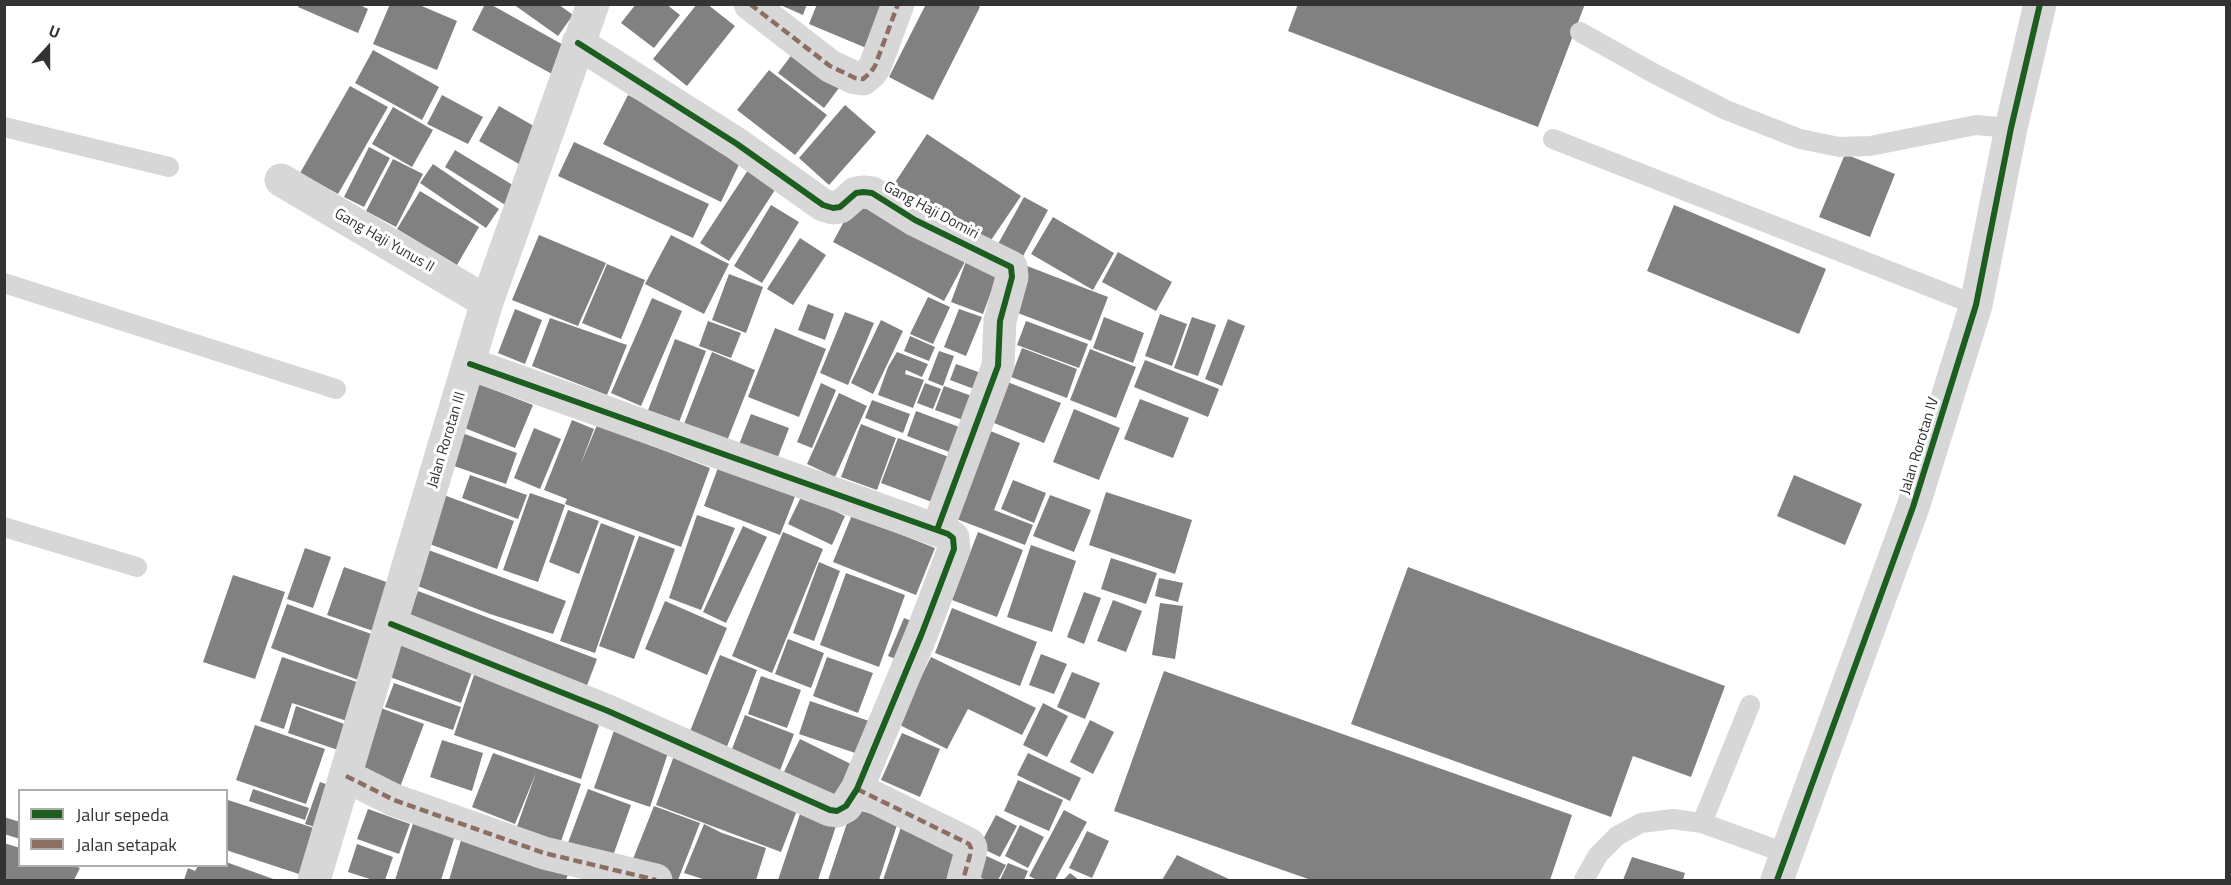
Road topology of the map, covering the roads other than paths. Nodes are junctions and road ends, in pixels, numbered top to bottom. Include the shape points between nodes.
1 (593, 4) edge
2 (750, 4) edge
3 (898, 4) edge
4 (2040, 4) edge
5 (1580, 32) dead end
6 (578, 43) junction
7 (4, 127) edge
8 (2011, 128) junction
9 (1552, 139) dead end
10 (169, 167) dead end
11 (281, 180) dead end
12 (4, 283) edge
13 (487, 302) junction
14 (1976, 306) junction
15 (470, 364) junction
16 (336, 389) dead end
17 (4, 527) edge
18 (937, 530) junction
19 (137, 567) dead end
20 (391, 624) junction
21 (1750, 705) dead end
22 (346, 776) junction
23 (857, 789) junction
24 (1702, 823) junction
25 (1782, 867) edge
26 (314, 880) edge
27 (656, 880) edge
28 (963, 880) edge
29 (1584, 880) edge

1 - 6 street, Jalan Rorotan III
2 - 3 street via 830,66 863,79 875,66
4 - 8 street, Jalan Rorotan IV
5 - 8 lane via 1726,110 1800,139 1839,147 1870,146 1976,125
6 - 13 street, Jalan Rorotan III
6 - 18 street, Gang Haji Domiri via 737,144 823,205 840,207 856,193 872,193 915,220 1011,267 1000,321 998,366
7 - 10 lane
8 - 14 street, Jalan Rorotan IV
9 - 14 lane
11 - 13 street, Gang Haji Yunus II
12 - 16 lane
13 - 15 street, Jalan Rorotan III
14 - 25 street, Jalan Rorotan IV via 1913,507
15 - 18 street
15 - 20 street, Jalan Rorotan III
17 - 19 lane
18 - 23 street via 953,538 954,549
20 - 22 street, Jalan Rorotan III
20 - 23 street via 608,711 830,810 843,809
21 - 24 lane
22 - 26 street, Jalan Rorotan III
22 - 27 street via 394,800 544,854
23 - 28 street via 969,844
24 - 25 lane
24 - 29 lane via 1673,819 1641,823 1617,836 1598,855

